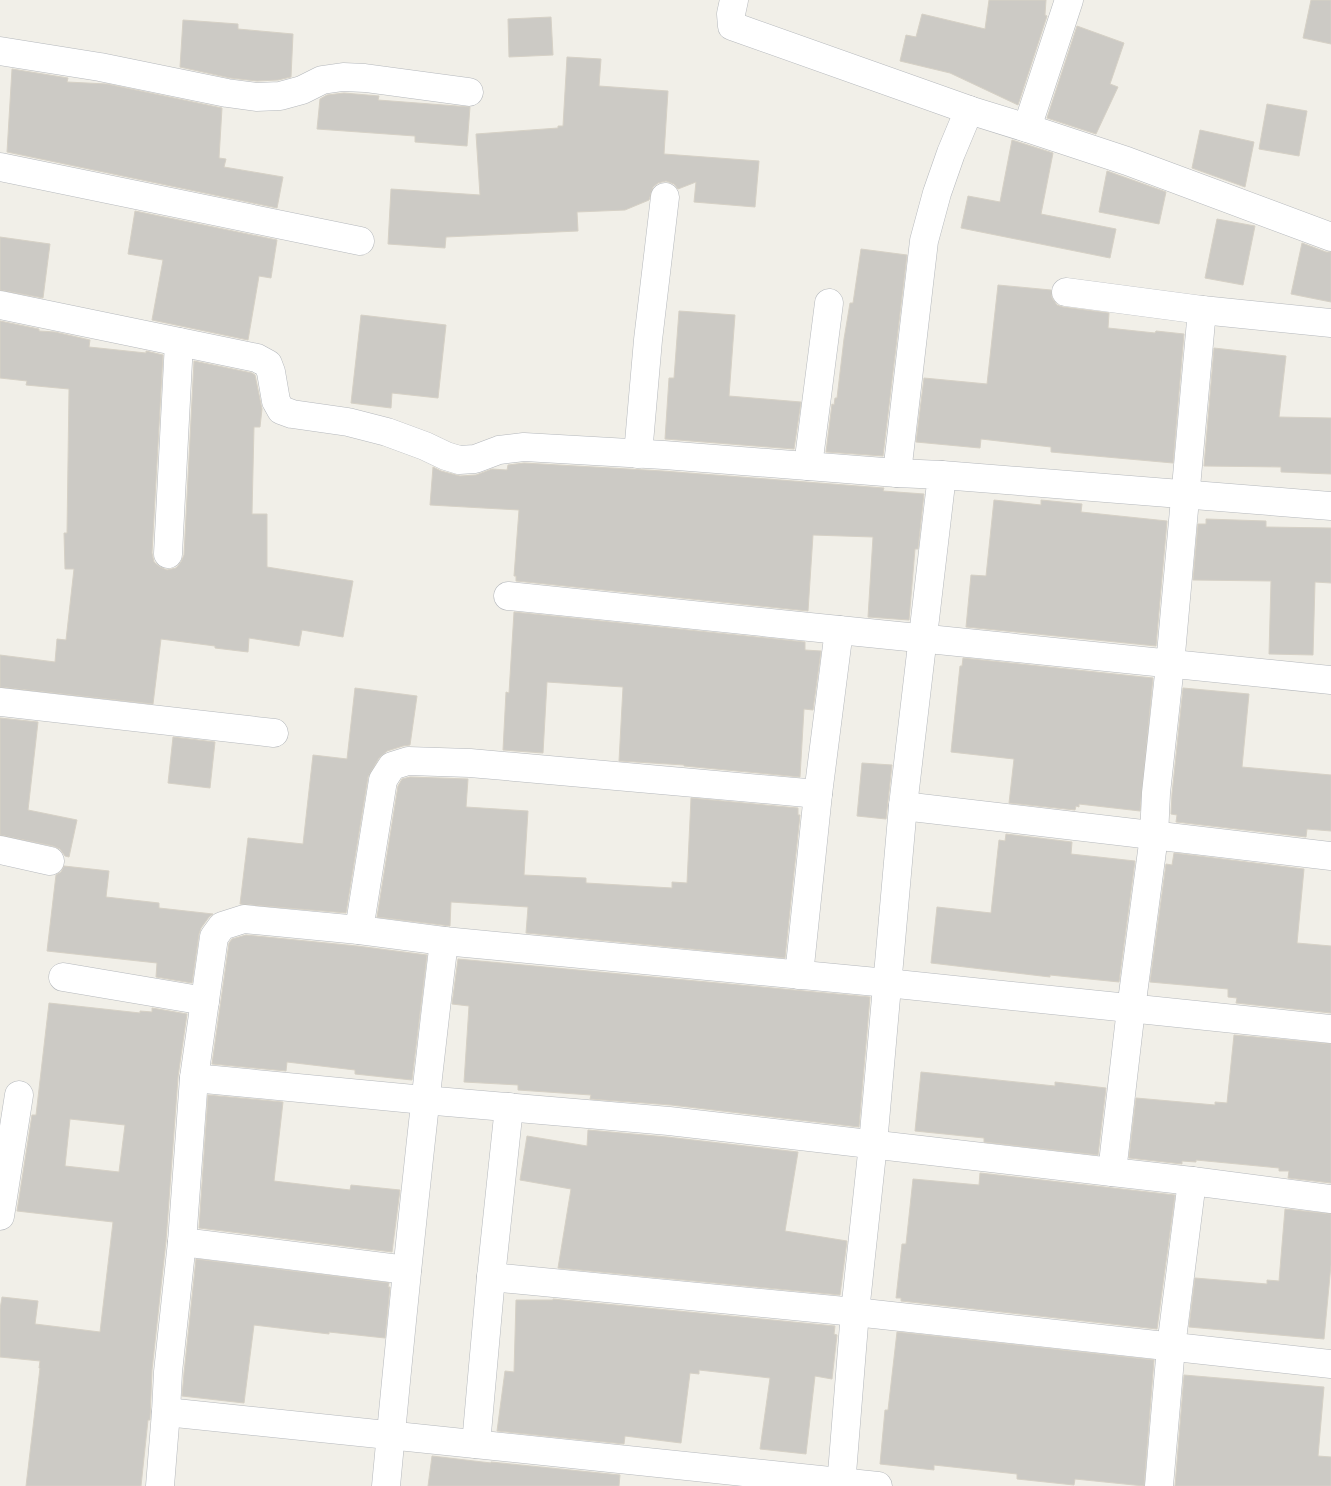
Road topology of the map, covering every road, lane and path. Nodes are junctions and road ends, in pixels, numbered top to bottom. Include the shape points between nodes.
1 (734, 0) edge
2 (1069, 0) edge
3 (0, 52) edge
4 (470, 92) dead end
5 (970, 110) junction
6 (1027, 128) junction
7 (0, 167) edge
8 (664, 198) dead end
9 (1331, 237) edge
10 (360, 241) dead end
11 (1066, 292) dead end
12 (829, 302) dead end
13 (0, 305) edge
14 (1202, 310) junction
15 (1331, 323) edge
16 (179, 342) junction
17 (638, 454) junction
18 (808, 466) junction
19 (897, 473) junction
20 (942, 475) junction
21 (1186, 494) junction
22 (1331, 506) edge
23 (168, 554) dead end
24 (508, 596) dead end
25 (839, 630) junction
26 (923, 638) junction
27 (1170, 665) junction
28 (1331, 680) edge
29 (0, 702) edge
30 (274, 733) dead end
31 (818, 794) junction
32 (903, 806) junction
33 (1154, 836) junction
34 (0, 850) edge
35 (1331, 856) edge
36 (50, 861) dead end
37 (359, 930) junction
38 (444, 941) junction
39 (798, 975) junction
40 (63, 977) dead end
41 (887, 983) junction
42 (205, 1000) junction
43 (1131, 1009) junction
44 (1331, 1029) edge
45 (194, 1078) junction
46 (19, 1095) dead end
47 (424, 1100) junction
48 (509, 1107) junction
49 (873, 1144) junction
50 (1112, 1172) junction
51 (1192, 1181) junction
52 (1331, 1199) edge
53 (0, 1216) edge
54 (182, 1242) junction
55 (407, 1270) junction
56 (491, 1277) junction
57 (855, 1312) junction
58 (1171, 1347) junction
59 (1331, 1364) edge
60 (166, 1412) junction
61 (391, 1435) junction
62 (476, 1444) junction
63 (842, 1484) edge
64 (160, 1486) edge
65 (386, 1486) edge
66 (878, 1486) edge
67 (1159, 1486) edge

1 - 5 street via 732,26
2 - 6 street
3 - 4 street via 100,67 256,97 280,96 322,80 343,77
5 - 6 street
5 - 19 street via 937,193 924,242
6 - 9 street via 1127,161
7 - 10 street
8 - 17 street
11 - 14 street
12 - 18 street
13 - 16 street
14 - 15 street
14 - 21 street
16 - 17 street via 257,358 268,364 281,410 387,432 459,460 524,447
16 - 23 street
17 - 18 street
18 - 19 street
19 - 20 street
20 - 21 street
20 - 26 street
21 - 22 street
21 - 27 street
24 - 25 street
25 - 26 street
25 - 31 street
26 - 27 street
26 - 32 street
27 - 28 street
27 - 33 street
29 - 30 street
31 - 37 street via 470,763 408,761 392,766 383,780
31 - 39 street
32 - 33 street
32 - 41 street
33 - 35 street
33 - 43 street
34 - 36 street
37 - 38 street
37 - 42 street via 244,918 222,926 214,937
38 - 39 street
38 - 47 street
39 - 41 street
40 - 42 street
41 - 43 street
41 - 49 street
42 - 45 street
43 - 44 street
43 - 50 street
45 - 47 street
45 - 54 street
46 - 53 street
47 - 48 street
47 - 55 street
48 - 49 street
48 - 56 street
49 - 50 street
49 - 57 street
50 - 51 street
51 - 52 street
51 - 58 street
54 - 55 street
54 - 60 street
55 - 61 street
56 - 57 street
56 - 62 street
57 - 58 street
57 - 63 street
58 - 59 street
58 - 67 street
60 - 61 street
60 - 64 street
61 - 62 street
61 - 65 street
62 - 63 street
63 - 66 street

